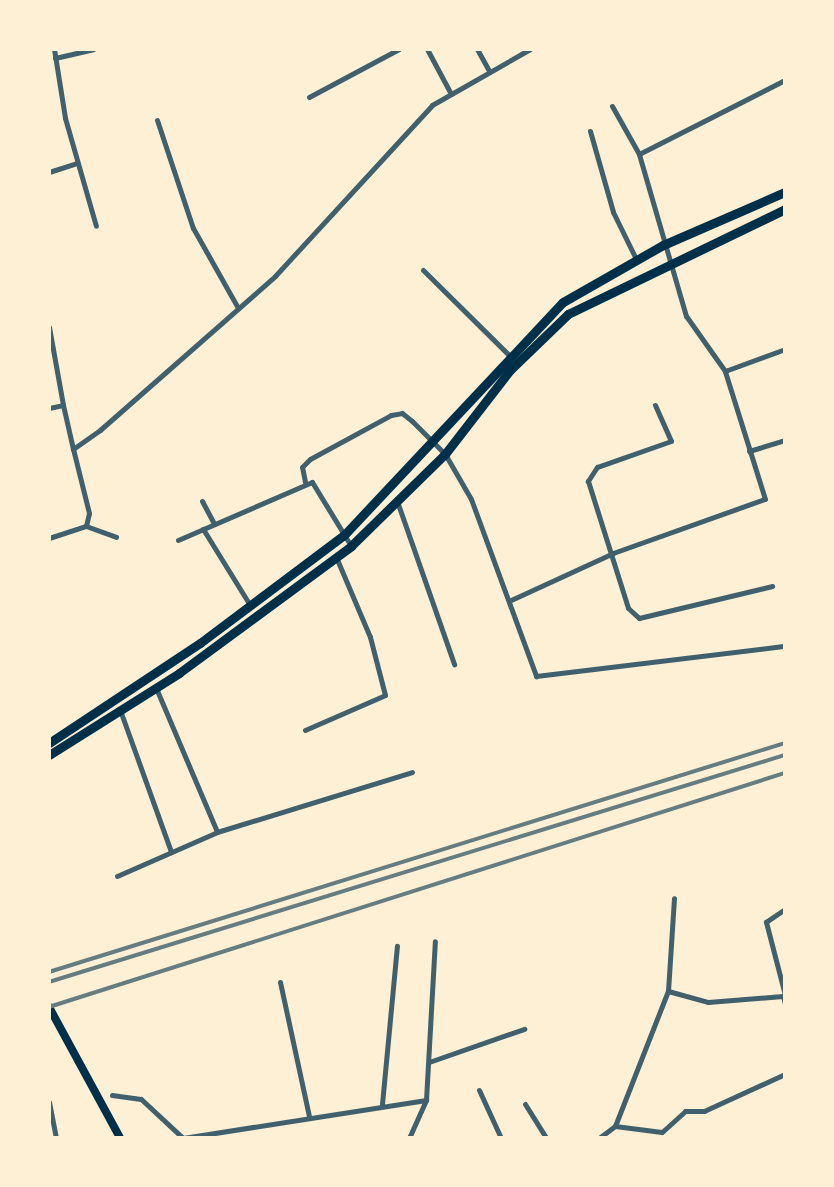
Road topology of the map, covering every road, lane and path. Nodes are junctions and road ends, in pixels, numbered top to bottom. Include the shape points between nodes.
1 (54, 49) edge
2 (93, 49) edge
3 (399, 49) edge
4 (427, 49) edge
5 (477, 49) edge
6 (530, 49) edge
7 (55, 58) junction
8 (490, 72) junction
9 (785, 80) edge
10 (450, 94) junction
11 (309, 97) dead end
12 (612, 106) dead end
13 (157, 120) dead end
14 (590, 131) dead end
15 (639, 154) junction
16 (77, 163) junction
17 (49, 172) edge
18 (785, 192) edge
19 (785, 209) edge
20 (96, 226) dead end
21 (663, 245) junction
22 (636, 259) junction
23 (668, 263) junction
24 (423, 270) dead end
25 (238, 308) junction
26 (49, 327) edge
27 (785, 349) edge
28 (509, 355) junction
29 (725, 371) junction
30 (64, 405) junction
31 (655, 405) dead end
32 (49, 408) edge
33 (431, 440) junction
34 (785, 440) edge
35 (73, 449) junction
36 (749, 451) junction
37 (444, 454) junction
38 (305, 482) junction
39 (202, 501) dead end
40 (398, 504) junction
41 (214, 524) junction
42 (86, 526) junction
43 (203, 529) junction
44 (345, 534) junction
45 (116, 537) dead end
46 (49, 538) edge
47 (178, 540) dead end
48 (351, 546) junction
49 (613, 553) junction
50 (336, 557) junction
51 (772, 586) dead end
52 (511, 600) junction
53 (250, 605) junction
54 (785, 646) edge
55 (454, 664) dead end
56 (156, 688) junction
57 (120, 710) junction
58 (305, 730) dead end
59 (50, 740) edge
60 (49, 755) edge
61 (412, 772) dead end
62 (217, 832) junction
63 (171, 852) junction
64 (117, 876) dead end
65 (674, 898) dead end
66 (785, 909) edge
67 (435, 941) dead end
68 (397, 946) dead end
69 (280, 982) dead end
70 (668, 991) junction
71 (784, 995) edge
72 (785, 1004) edge
73 (49, 1007) edge
74 (524, 1030) dead end
75 (429, 1062) junction
76 (785, 1074) edge
77 (479, 1090) dead end
78 (112, 1096) dead end
79 (426, 1100) junction
80 (49, 1102) edge
81 (382, 1104) junction
82 (525, 1104) dead end
83 (309, 1116) junction
84 (615, 1126) junction
85 (56, 1136) edge
86 (50, 1138) edge
87 (120, 1138) edge
88 (183, 1138) edge
89 (409, 1138) edge
90 (501, 1138) edge
91 (546, 1138) edge
92 (599, 1138) edge

1 - 7 street
2 - 7 street
3 - 11 street
4 - 10 street
5 - 8 street
6 - 8 street
7 - 16 street
8 - 10 street
9 - 15 street
10 - 25 street via 401,135
12 - 15 street
13 - 25 street via 193,229
14 - 22 street via 612,212
15 - 21 street
16 - 17 street
16 - 20 street
18 - 21 highway
19 - 23 highway
21 - 22 highway
21 - 23 street
22 - 28 highway via 563,302
23 - 29 street via 686,316
23 - 37 highway via 568,314 510,370
24 - 28 street
25 - 35 street
26 - 30 street
27 - 29 street
28 - 33 highway
29 - 36 street
30 - 32 street
30 - 35 street
31 - 49 street via 671,442 589,475
33 - 37 street
33 - 38 street via 402,413 391,415 310,459 303,467
33 - 44 highway
34 - 36 street
35 - 42 street via 89,513
36 - 49 street via 765,499
37 - 40 highway
37 - 52 street via 471,499
38 - 41 street
38 - 44 street via 318,485
39 - 41 street
40 - 48 highway
40 - 55 street
41 - 43 street
42 - 45 street
42 - 46 street
43 - 47 street
43 - 53 street
44 - 48 street
44 - 53 highway
48 - 50 highway
49 - 51 street via 628,608 639,618
49 - 52 street
50 - 56 highway
50 - 58 street via 370,637 385,695
52 - 54 street via 536,676
53 - 59 highway
56 - 57 highway
56 - 62 street
57 - 60 highway
57 - 63 street
61 - 62 street
62 - 63 street
63 - 64 street
65 - 70 street
66 - 71 street via 766,922
67 - 75 street
68 - 81 street
69 - 83 street
70 - 71 street via 708,1002
70 - 84 street
71 - 72 street
73 - 87 main road
74 - 75 street
75 - 79 street
76 - 84 street via 704,1111 685,1111 662,1132
77 - 90 street
78 - 88 street via 141,1098
79 - 81 street
79 - 89 street
80 - 85 street
81 - 83 street
82 - 91 street
83 - 88 street
84 - 92 street
85 - 86 street

